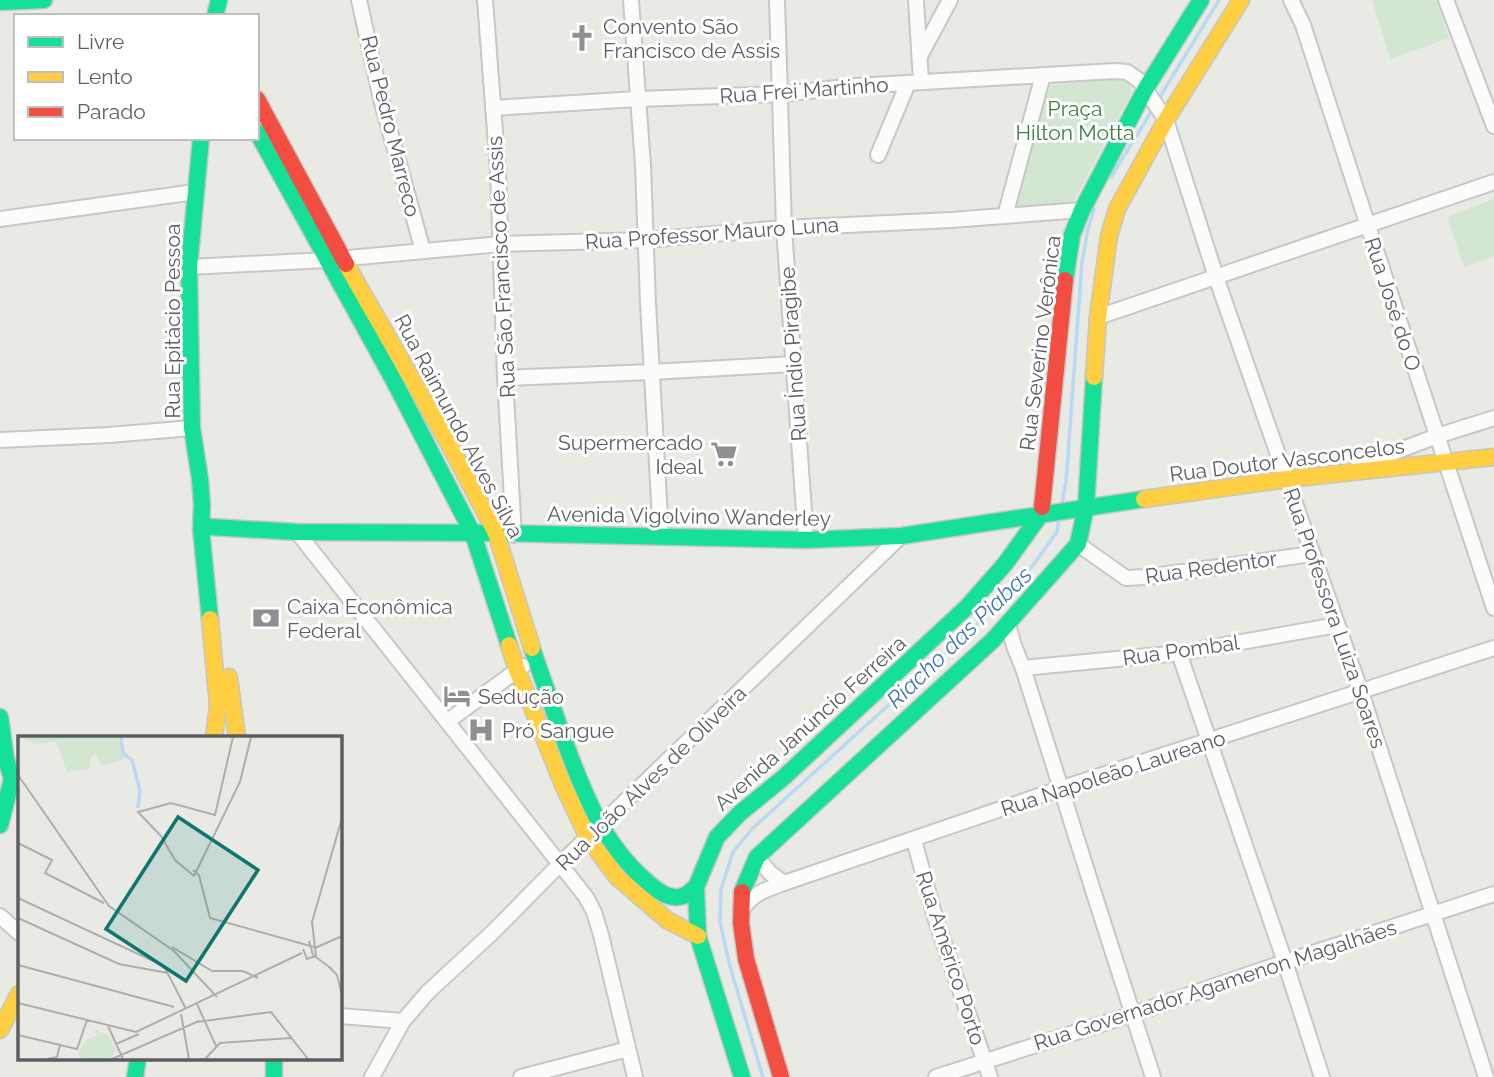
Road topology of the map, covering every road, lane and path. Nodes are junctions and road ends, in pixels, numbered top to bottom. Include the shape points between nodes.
1 (44, 0) edge
2 (359, 0) edge
3 (485, 0) edge
4 (631, 0) edge
5 (777, 0) edge
6 (916, 0) edge
7 (950, 0) edge
8 (1201, 0) edge
9 (1241, 0) edge
10 (1291, 0) edge
11 (1446, 0) edge
12 (0, 2) edge
13 (920, 54) junction
14 (1043, 75) junction
15 (915, 83) junction
16 (1146, 88) junction
17 (781, 94) junction
18 (638, 99) junction
19 (259, 103) edge
20 (493, 108) junction
21 (1166, 120) junction
22 (1494, 126) edge
23 (259, 136) edge
24 (201, 140) edge
25 (878, 155) dead end
26 (1494, 182) edge
27 (195, 192) junction
28 (1082, 211) junction
29 (1005, 216) junction
30 (0, 219) edge
31 (1368, 226) junction
32 (783, 228) junction
33 (645, 240) junction
34 (502, 244) junction
35 (423, 251) junction
36 (343, 258) junction
37 (326, 260) junction
38 (189, 267) junction
39 (1216, 277) junction
40 (1098, 317) junction
41 (794, 364) junction
42 (651, 372) junction
43 (402, 377) junction
44 (505, 378) junction
45 (1494, 418) edge
46 (192, 428) junction
47 (1437, 436) junction
48 (0, 440) edge
49 (449, 444) junction
50 (431, 453) junction
51 (1494, 457) edge
52 (1446, 463) junction
53 (1337, 473) junction
54 (1287, 479) junction
55 (1081, 507) junction
56 (1044, 513) junction
57 (205, 528) junction
58 (297, 532) junction
59 (496, 533) junction
60 (473, 534) junction
61 (514, 535) junction
62 (661, 536) junction
63 (901, 536) junction
64 (806, 540) junction
65 (1078, 544) junction
66 (1312, 554) junction
67 (1494, 607) edge
68 (1008, 624) junction
69 (1337, 625) junction
70 (1494, 648) edge
71 (1178, 653) junction
72 (535, 657) junction
73 (1023, 668) junction
74 (517, 670) junction
75 (1361, 692) junction
76 (0, 717) edge
77 (448, 721) junction
78 (215, 736) edge
79 (237, 736) edge
80 (1210, 741) junction
81 (7, 787) edge
82 (1062, 788) junction
83 (0, 825) edge
84 (601, 826) junction
85 (587, 838) junction
86 (914, 840) junction
87 (757, 857) junction
88 (560, 864) junction
89 (783, 883) junction
90 (696, 887) junction
91 (1494, 894) edge
92 (741, 911) junction
93 (1434, 914) junction
94 (0, 916) edge
95 (18, 932) edge
96 (698, 936) junction
97 (1285, 962) junction
98 (18, 996) edge
99 (1133, 1014) junction
100 (341, 1016) edge
101 (403, 1021) junction
102 (0, 1030) edge
103 (628, 1049) junction
104 (984, 1060) junction
105 (372, 1077) edge
106 (521, 1077) edge
107 (635, 1077) edge
108 (742, 1077) edge
109 (781, 1077) edge
110 (936, 1077) edge
111 (990, 1077) edge
112 (1153, 1077) edge
113 (1322, 1077) edge
114 (1486, 1077) edge

1 - 12 main road
2 - 35 street, Rua Pedro Marreco
3 - 20 street, Rua São Francisco de Assis
4 - 18 street
5 - 17 street, Rua Índio Piragibe
6 - 13 street
7 - 13 street
8 - 16 main road, Rua Severino Verônica
9 - 21 main road
10 - 31 street, Rua José do O
11 - 22 street
13 - 15 street
14 - 15 street, Rua Frei Martinho
14 - 16 street, Rua Frei Martinho via 1127,72
14 - 29 street
15 - 17 street, Rua Frei Martinho
15 - 25 street
16 - 21 street, Rua Professora Luiza Soares
16 - 28 main road, Rua Severino Verônica
17 - 18 street, Rua Frei Martinho
17 - 32 street, Rua Índio Piragibe
18 - 20 street, Rua Frei Martinho
18 - 33 street
19 - 36 main road, Rua Raimundo Alves Silva
20 - 34 street, Rua São Francisco de Assis
21 - 39 street, Rua Professora Luiza Soares
21 - 40 main road via 1117,209
23 - 37 main road, Rua Raimundo Alves Silva
24 - 27 main road, Rua Epitácio Pessoa
26 - 31 street
27 - 30 street
27 - 38 main road, Rua Epitácio Pessoa
28 - 29 street, Rua Professor Mauro Luna
28 - 56 main road, Rua Severino Verônica via 1067,263
29 - 32 street, Rua Professor Mauro Luna
31 - 39 street
31 - 47 street, Rua José do O
32 - 33 street, Rua Professor Mauro Luna
32 - 41 street, Rua Índio Piragibe
33 - 34 street, Rua Professor Mauro Luna
33 - 42 street
34 - 35 street, Rua Professor Mauro Luna
34 - 44 street, Rua São Francisco de Assis
35 - 36 street, Rua Professor Mauro Luna
36 - 37 street, Rua Professor Mauro Luna
36 - 43 main road, Rua Raimundo Alves Silva
37 - 38 street
37 - 43 main road, Rua Raimundo Alves Silva
38 - 46 main road, Rua Epitácio Pessoa
39 - 40 street
39 - 54 street, Rua Professora Luiza Soares
40 - 55 main road
41 - 42 street
41 - 64 street, Rua Índio Piragibe
42 - 44 street
42 - 62 street
43 - 49 main road, Rua Raimundo Alves Silva
43 - 50 main road, Rua Raimundo Alves Silva
44 - 61 street, Rua São Francisco de Assis
45 - 47 street
46 - 48 street
46 - 57 main road, Rua Epitácio Pessoa
47 - 52 street, Rua José do O
47 - 53 street
49 - 50 street
49 - 59 main road, Rua Raimundo Alves Silva
50 - 60 main road, Rua Raimundo Alves Silva
51 - 52 main road, Rua Doutor Vasconcelos
52 - 53 main road, Rua Doutor Vasconcelos
52 - 67 street, Rua José do O
53 - 54 main road, Rua Doutor Vasconcelos
54 - 55 main road, Rua Doutor Vasconcelos
54 - 66 street, Rua Professora Luiza Soares
55 - 56 main road, Rua Doutor Vasconcelos
55 - 65 main road
56 - 63 main road, Avenida Vigolvino Wanderley
56 - 90 main road, Avenida Janúncio Ferreira via 967,607 717,837
57 - 58 main road, Avenida Vigolvino Wanderley
57 - 78 main road via 218,705
57 - 79 main road
58 - 60 main road, Avenida Vigolvino Wanderley
58 - 77 street
59 - 60 main road, Avenida Vigolvino Wanderley
59 - 61 main road, Avenida Vigolvino Wanderley
59 - 72 main road, Rua Raimundo Alves Silva
60 - 74 main road, Rua Raimundo Alves Silva
61 - 62 main road, Avenida Vigolvino Wanderley
62 - 64 main road, Avenida Vigolvino Wanderley
63 - 64 main road, Avenida Vigolvino Wanderley
63 - 84 street, Rua João Alves de Oliveira
65 - 66 street, Rua Redentor via 1126,578
65 - 68 main road
66 - 69 street, Rua Professora Luiza Soares
68 - 73 street
68 - 87 main road
69 - 71 street, Rua Pombal
69 - 75 street, Rua Professora Luiza Soares
70 - 75 street, Rua Napoleão Laureano
71 - 73 street, Rua Pombal
71 - 80 street
72 - 74 street
72 - 84 main road, Rua Raimundo Alves Silva via 577,775
73 - 82 street
74 - 77 street
74 - 85 main road, Rua Raimundo Alves Silva
75 - 80 street, Rua Napoleão Laureano
75 - 93 street, Rua Professora Luiza Soares
76 - 81 main road
77 - 88 street
80 - 82 street, Rua Napoleão Laureano
80 - 97 street
81 - 83 main road
82 - 86 street, Rua Napoleão Laureano
82 - 99 street
84 - 85 street, Rua João Alves de Oliveira
84 - 90 main road, Rua Raimundo Alves Silva via 630,867 654,888 670,897 683,896
85 - 88 street, Rua João Alves de Oliveira
85 - 96 main road, Rua Raimundo Alves Silva via 617,877 667,920
86 - 89 street, Rua Napoleão Laureano
86 - 104 street, Rua Américo Porto
87 - 89 street
87 - 92 main road via 742,892
88 - 101 street, Rua João Alves de Oliveira
88 - 103 street via 594,912
89 - 92 street, Rua Napoleão Laureano via 750,899
90 - 96 main road, Avenida Janúncio Ferreira
91 - 93 street, Rua Governador Agamenon Magalhães
92 - 109 main road via 746,959
93 - 97 street, Rua Governador Agamenon Magalhães
93 - 114 street, Rua Professora Luiza Soares
94 - 95 street
96 - 108 main road, Avenida Janúncio Ferreira
97 - 99 street, Rua Governador Agamenon Magalhães
97 - 113 street
98 - 102 main road
99 - 104 street, Rua Governador Agamenon Magalhães
99 - 112 street
100 - 101 street
101 - 105 street, Rua João Alves de Oliveira
103 - 106 street
103 - 107 street
104 - 110 street, Rua Governador Agamenon Magalhães
104 - 111 street, Rua Américo Porto

